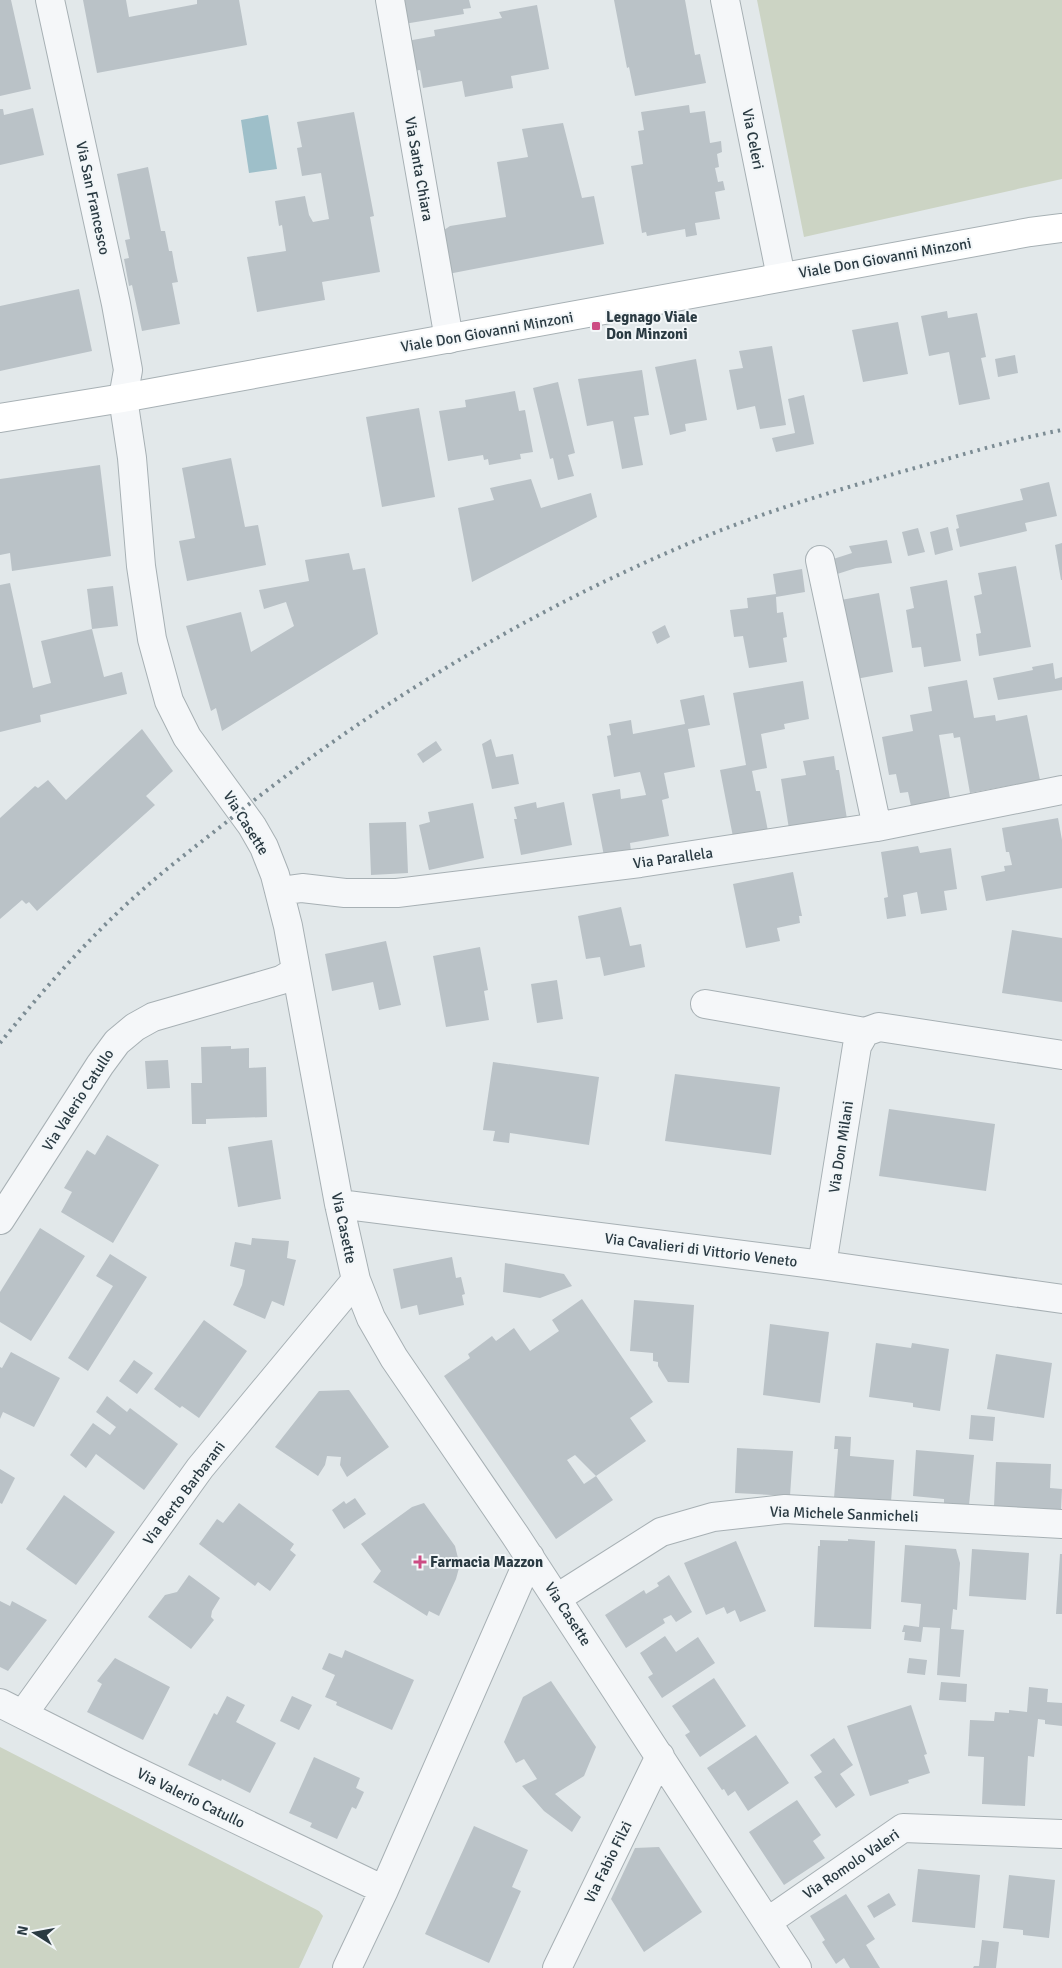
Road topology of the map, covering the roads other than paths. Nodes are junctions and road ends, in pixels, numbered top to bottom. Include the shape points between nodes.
1 (50, 0) edge
2 (390, 0) edge
3 (725, 0) edge
4 (1062, 228) edge
5 (781, 277) junction
6 (448, 339) junction
7 (124, 398) junction
8 (0, 418) edge
9 (820, 560) dead end
10 (1062, 790) edge
11 (877, 828) junction
12 (280, 891) junction
13 (296, 972) junction
14 (705, 1004) dead end
15 (865, 1032) junction
16 (1062, 1055) edge
17 (339, 1204) junction
18 (0, 1220) edge
19 (822, 1265) junction
20 (356, 1280) junction
21 (1062, 1299) edge
22 (1062, 1524) edge
23 (530, 1557) junction
24 (557, 1598) junction
25 (11, 1708) edge
26 (660, 1756) junction
27 (1062, 1834) edge
28 (384, 1890) junction
29 (767, 1922) junction
30 (347, 1968) edge
31 (557, 1968) edge
32 (797, 1968) edge

1 - 7 street, Via San Francesco via 116,304 128,370
2 - 6 street, Via Santa Chiara
3 - 5 street, Via Celeri
4 - 5 main road, Viale Don Giovanni Minzoni
5 - 6 main road, Viale Don Giovanni Minzoni
6 - 7 main road, Viale Don Giovanni Minzoni
7 - 8 main road, Viale Don Giovanni Minzoni
7 - 12 street, Via Casette via 141,566 152,639 168,701 187,737 260,840
9 - 11 street
10 - 11 street, Via Parallela
11 - 12 street, Via Parallela via 640,863 397,893 345,893 302,888
12 - 13 street, Via Casette
13 - 17 street, Via Casette
13 - 18 street, Via Valerio Catullo via 281,980 153,1017 117,1042
14 - 15 street
15 - 16 street via 880,1026
15 - 19 street, Via Don Milani via 857,1046
17 - 19 street, Via Cavalieri di Vittorio Veneto
17 - 20 street, Via Casette
19 - 21 street, Via Cavalieri di Vittorio Veneto
20 - 23 street, Via Casette via 371,1318 394,1358
20 - 25 street, Via Berto Barbarani via 200,1468
22 - 24 street, Via Michele Sanmicheli via 785,1509 713,1517 660,1532
23 - 24 street, Via Casette
23 - 28 street
24 - 26 street, Via Casette
25 - 28 street, Via Valerio Catullo
26 - 29 street, Via Casette
26 - 31 street, Via Fabio Filzi
27 - 29 street, Via Romolo Valeri via 903,1828
28 - 30 street
29 - 32 street, Via Casette

